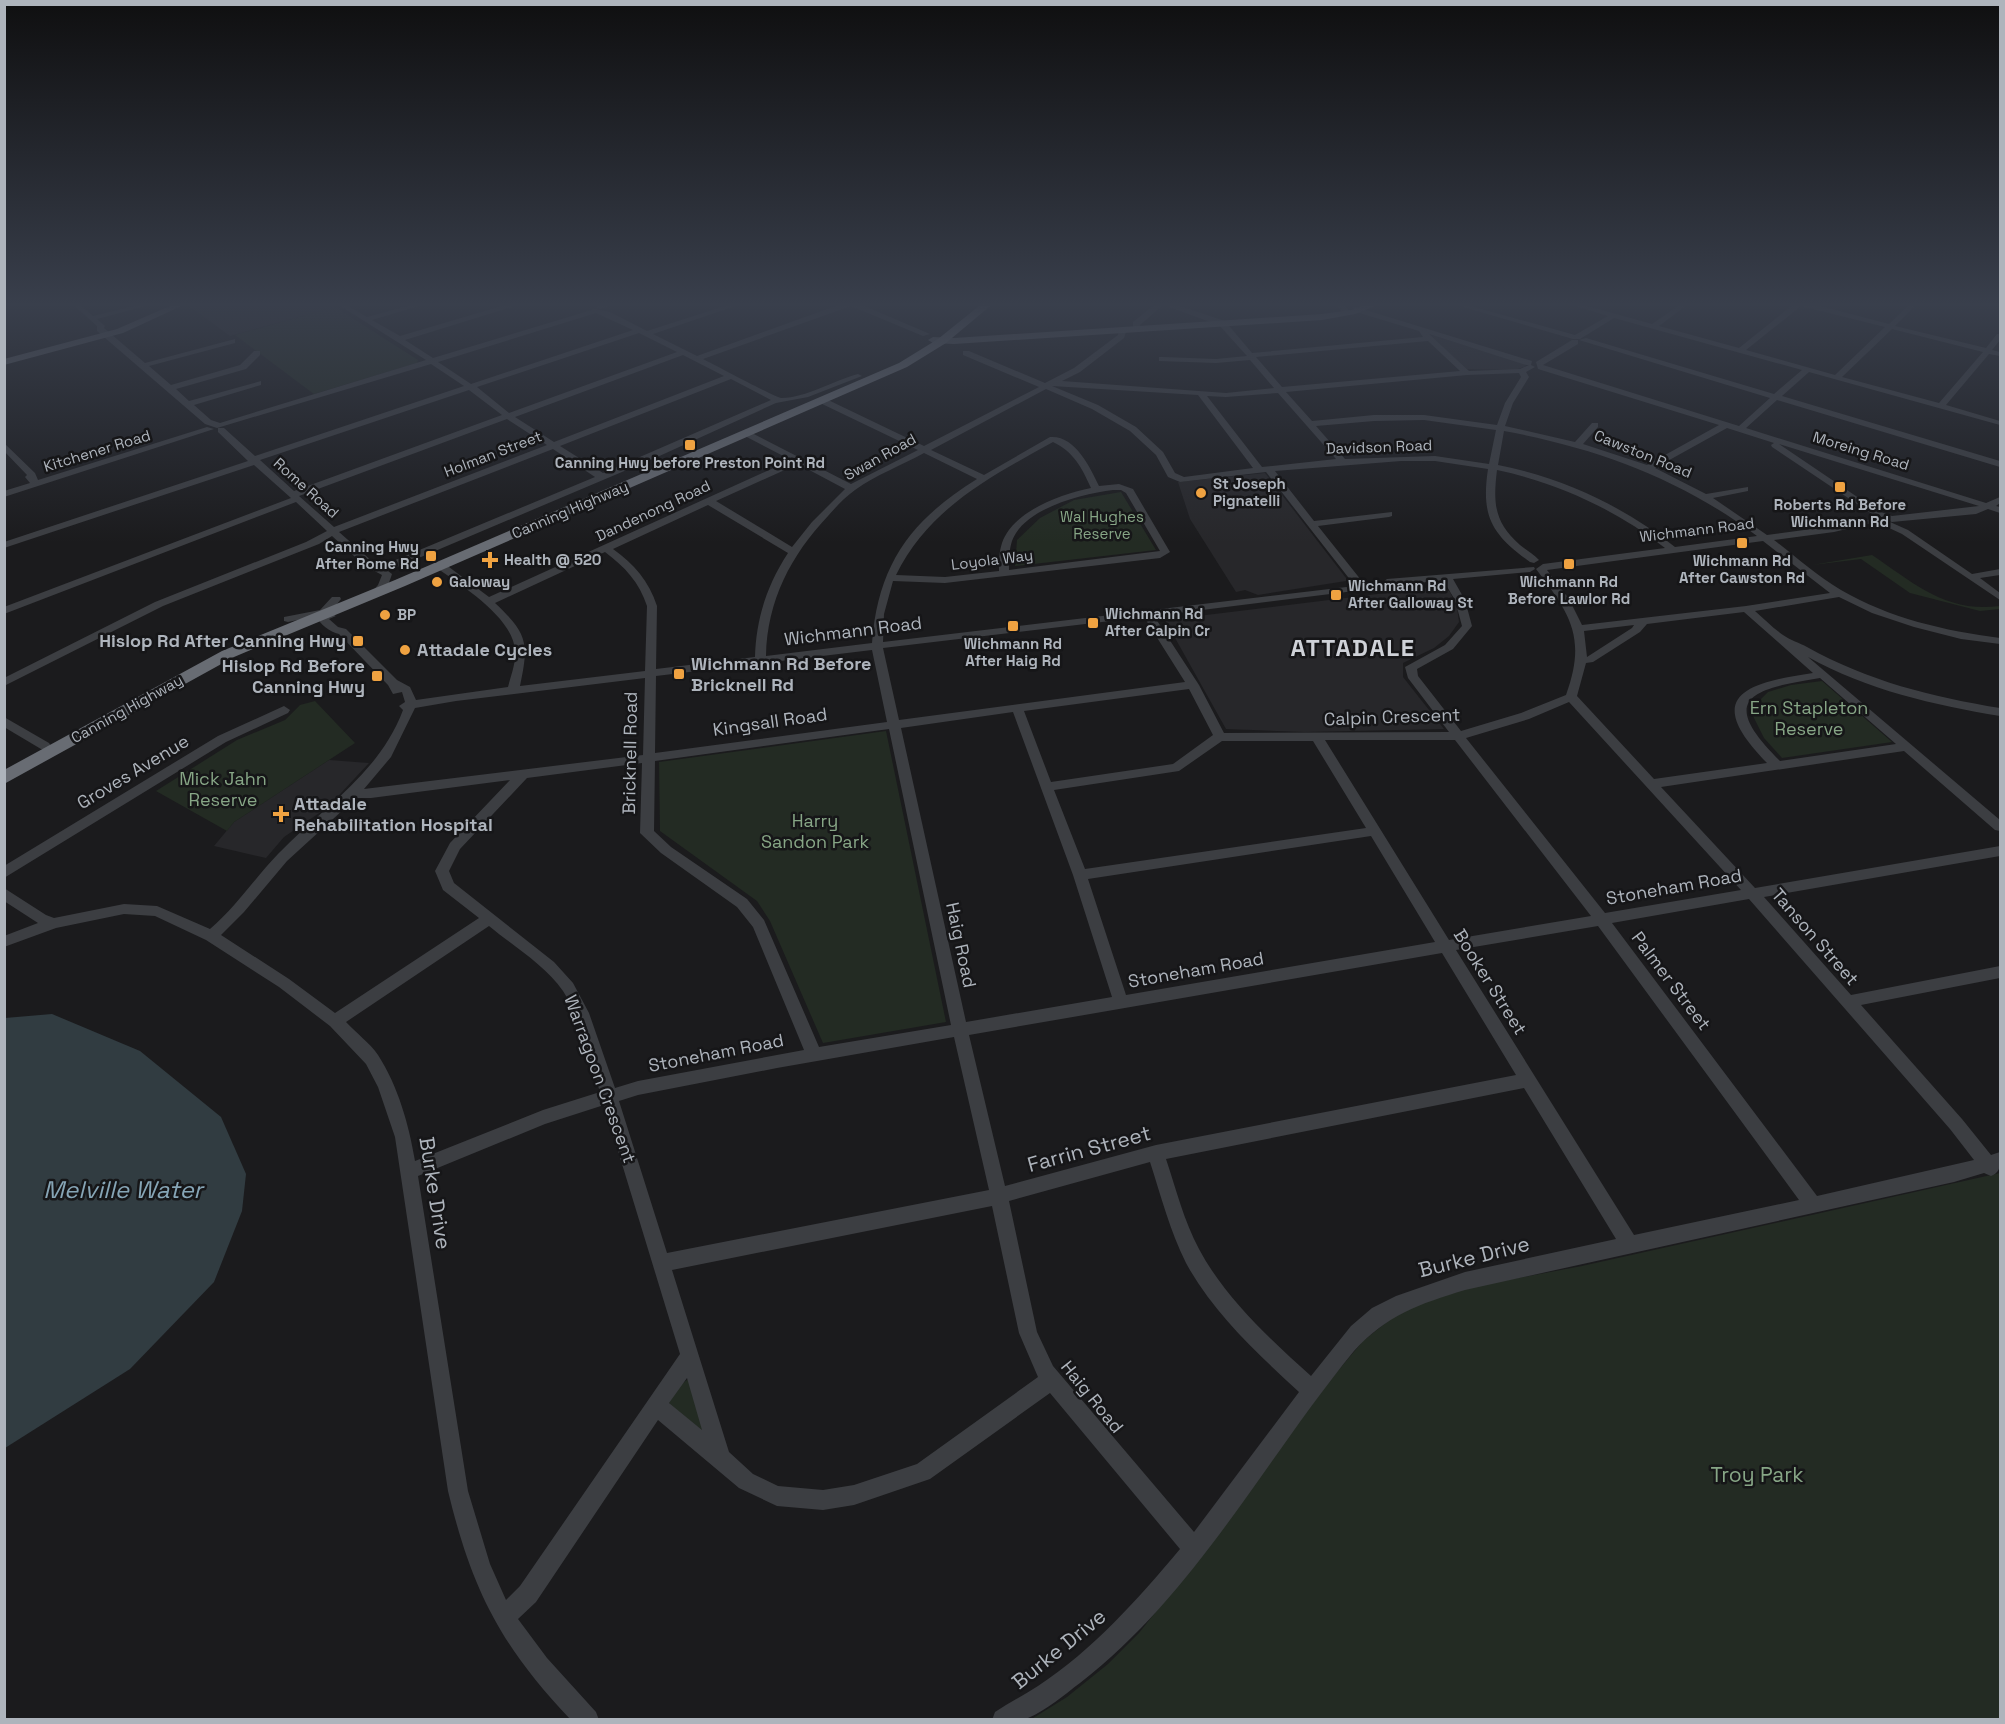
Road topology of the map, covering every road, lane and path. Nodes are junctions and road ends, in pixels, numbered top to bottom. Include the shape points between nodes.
1 (165, 382) edge
2 (190, 382) edge
3 (362, 382) edge
4 (464, 382) edge
5 (485, 382) edge
6 (600, 382) edge
7 (716, 382) edge
8 (744, 382) edge
9 (831, 382) edge
10 (843, 382) edge
11 (857, 382) edge
12 (1042, 382) edge
13 (1054, 382) edge
14 (1273, 382) edge
15 (1362, 382) edge
16 (1520, 382) edge
17 (1592, 382) edge
18 (1723, 382) edge
19 (1793, 382) edge
20 (1857, 382) edge
21 (1961, 382) edge
22 (258, 383) dead end
23 (1049, 385) junction
24 (471, 387) junction
25 (171, 388) junction
26 (1279, 390) junction
27 (1200, 393) junction
28 (1776, 398) junction
29 (821, 400) junction
30 (775, 401) junction
31 (189, 404) junction
32 (1941, 406) junction
33 (508, 416) junction
34 (2001, 423) edge
35 (1309, 424) junction
36 (1726, 424) junction
37 (1595, 425) dead end
38 (216, 428) junction
39 (1502, 429) junction
40 (1740, 429) junction
41 (746, 433) junction
42 (1772, 439) junction
43 (4, 445) edge
44 (1577, 445) junction
45 (554, 446) junction
46 (925, 450) junction
47 (8, 454) edge
48 (798, 460) junction
49 (253, 461) junction
50 (660, 461) junction
51 (1342, 461) junction
52 (2001, 464) edge
53 (1493, 468) junction
54 (1647, 469) junction
55 (1264, 470) junction
56 (602, 477) junction
57 (983, 478) junction
58 (39, 483) junction
59 (851, 488) junction
60 (1096, 489) junction
61 (1745, 489) dead end
62 (4, 494) edge
63 (294, 497) junction
64 (1705, 497) junction
65 (709, 501) junction
66 (1987, 506) junction
67 (2000, 507) edge
68 (1389, 514) dead end
69 (1889, 522) junction
70 (1312, 524) junction
71 (334, 533) junction
72 (1764, 537) junction
73 (4, 545) edge
74 (607, 549) junction
75 (1672, 549) junction
76 (793, 552) junction
77 (1534, 565) junction
78 (441, 566) junction
79 (2001, 572) edge
80 (1004, 573) junction
81 (384, 574) junction
82 (422, 574) junction
83 (1445, 576) junction
84 (1970, 577) junction
85 (890, 579) junction
86 (1361, 586) junction
87 (376, 593) junction
88 (1841, 594) junction
89 (2001, 597) edge
90 (336, 599) junction
91 (488, 602) junction
92 (1746, 609) junction
93 (4, 611) edge
94 (1148, 613) junction
95 (288, 620) junction
96 (1644, 621) junction
97 (334, 622) junction
98 (1577, 629) junction
99 (1780, 639) junction
100 (2001, 641) edge
101 (878, 646) junction
102 (1582, 660) junction
103 (760, 661) junction
104 (651, 674) junction
105 (1820, 675) junction
106 (4, 683) edge
107 (1192, 685) junction
108 (513, 691) junction
109 (1571, 697) junction
110 (408, 703) junction
111 (1017, 707) junction
112 (284, 710) dead end
113 (2001, 712) edge
114 (4, 721) edge
115 (893, 723) junction
116 (1458, 736) junction
117 (1220, 737) junction
118 (1317, 738) junction
119 (45, 746) junction
120 (1904, 747) junction
121 (647, 757) junction
122 (1778, 766) junction
123 (4, 768) edge
124 (523, 775) junction
125 (4, 777) edge
126 (1651, 784) junction
127 (1046, 787) junction
128 (353, 793) junction
129 (2001, 827) edge
130 (1374, 831) junction
131 (2001, 851) edge
132 (4, 873) edge
133 (1080, 875) junction
134 (4, 893) edge
135 (1752, 893) junction
136 (489, 919) junction
137 (1601, 919) junction
138 (54, 923) junction
139 (211, 936) junction
140 (4, 942) edge
141 (1445, 948) junction
142 (2001, 972) edge
143 (1846, 1002) junction
144 (1121, 1003) junction
145 (335, 1022) junction
146 (960, 1030) junction
147 (814, 1055) junction
148 (1528, 1080) junction
149 (610, 1097) junction
150 (1156, 1153) junction
151 (1997, 1164) edge
152 (409, 1171) junction
153 (999, 1196) junction
154 (1813, 1205) junction
155 (1630, 1245) junction
156 (661, 1263) junction
157 (690, 1356) junction
158 (1051, 1380) junction
159 (1313, 1390) junction
160 (656, 1405) junction
161 (721, 1458) junction
162 (1194, 1549) junction
163 (504, 1617) junction
164 (588, 1719) edge
165 (1003, 1719) edge

1 - 25 street, Rome Road
2 - 25 street
3 - 38 street, Kitchener Road
4 - 24 street
5 - 24 street
6 - 33 street
7 - 45 street, Holman Street
8 - 30 street
9 - 30 street, Canning Highway via 788,400
10 - 50 highway, Canning Highway
11 - 29 highway, Canning Highway
12 - 23 street
13 - 23 street, Swan Road
14 - 26 street
15 - 26 street
16 - 39 street via 1504,411
17 - 36 street, Moreing Road
18 - 28 street
19 - 28 street
20 - 32 street
21 - 32 street
22 - 31 street
23 - 27 street
23 - 46 street, Swan Road
23 - 55 street, Davidson Road via 1133,429 1160,454 1176,478
24 - 33 street
24 - 49 street
25 - 31 street, Rome Road
26 - 27 street
26 - 35 street
27 - 55 street
28 - 40 street
28 - 52 street
29 - 41 highway, Canning Highway
29 - 46 street
30 - 50 street, Canning Highway
31 - 38 street, Rome Road
32 - 34 street
33 - 45 street
33 - 63 street
35 - 39 street, Cawston Road via 1371,418 1441,418
35 - 51 street
36 - 40 street, Moreing Road
36 - 54 street
37 - 44 street
38 - 49 street, Rome Road
38 - 58 street, Kitchener Road
39 - 44 street, Cawston Road
39 - 53 street
40 - 42 street, Moreing Road
41 - 48 street
41 - 50 highway, Canning Highway
42 - 66 street, Moreing Road
42 - 69 street via 1775,445
43 - 47 street
44 - 54 street, Cawston Road
45 - 56 street
45 - 71 street, Holman Street
46 - 57 street
46 - 59 street, Swan Road
47 - 58 street
48 - 59 street
48 - 65 street, Dandenong Road
49 - 63 street, Rome Road
49 - 73 street
50 - 56 street, Canning Highway
50 - 78 highway, Canning Highway
50 - 81 highway, Canning Highway
51 - 53 street, Davidson Road via 1447,460
51 - 55 street, Davidson Road
53 - 75 street, Davidson Road via 1591,497 1640,523
53 - 77 street via 1489,494 1492,513 1499,528
54 - 64 street, Cawston Road
55 - 70 street
56 - 81 street, Canning Highway
57 - 60 street, Haig Road via 1053,439 1068,445 1080,457
57 - 85 street, Haig Road via 941,507 917,532
58 - 62 street, Kitchener Road
59 - 76 street, Swan Road via 808,530
60 - 80 street via 1065,496 1010,534
60 - 80 street, Loyola Way via 1126,488 1165,552
61 - 64 street
63 - 71 street, Rome Road
63 - 93 street
64 - 72 street, Cawston Road
65 - 74 street, Dandenong Road
65 - 76 street
66 - 67 street, Wichmann Road
66 - 69 street, Wichmann Road via 1976,511
67 - 69 street, Wichmann Road
68 - 70 street
69 - 72 street, Wichmann Road
69 - 84 street
70 - 86 street
71 - 81 street, Rome Road via 379,577
71 - 106 street, Holman Street via 159,604
72 - 75 street, Wichmann Road
72 - 88 street, Cawston Road
74 - 91 street, Dandenong Road
74 - 104 street, Bricknell Road via 630,565 650,596
75 - 77 street, Wichmann Road
76 - 103 street, Swan Road via 767,605 759,636
77 - 83 street, Wichmann Road
77 - 98 street via 1565,597
78 - 82 highway, Canning Highway
78 - 91 street
79 - 84 street
80 - 85 street, Loyola Way via 945,580
81 - 82 street via 393,579
81 - 87 street via 383,586
81 - 90 highway, Canning Highway
82 - 87 highway, Canning Highway
83 - 86 street, Wichmann Road
83 - 116 street, Palmer Street via 1465,608 1467,627 1443,653 1411,667 1412,676
84 - 89 street
85 - 101 street, Haig Road via 879,613
86 - 94 street, Wichmann Road
87 - 97 highway, Canning Highway via 359,600
88 - 92 street
88 - 100 street, Cawston Road via 1930,627
90 - 95 highway, Canning Highway
90 - 97 street via 329,604
91 - 108 street via 517,632 521,649
92 - 96 street
92 - 99 street
94 - 101 street, Wichmann Road
94 - 107 street
95 - 97 street via 317,613
95 - 119 highway, Canning Highway via 199,660
96 - 98 street
96 - 102 street via 1589,660
97 - 110 street
97 - 125 highway, Canning Highway via 254,643
98 - 102 street
99 - 105 street
99 - 113 street via 1830,665 1895,690
101 - 103 street, Wichmann Road
101 - 115 street, Haig Road
102 - 109 street
103 - 104 street, Wichmann Road
104 - 108 street, Wichmann Road
104 - 121 street, Bricknell Road
105 - 120 street
105 - 122 street via 1756,687 1740,701 1742,722
107 - 111 street, Kingsall Road
107 - 117 street
108 - 110 street, Wichmann Road
109 - 116 street, Calpin Crescent
109 - 126 street, Tanson Street
110 - 128 street via 405,720 384,758
111 - 115 street, Kingsall Road
111 - 127 street
112 - 132 street, Groves Avenue via 222,739
114 - 119 street
115 - 121 street, Kingsall Road
115 - 146 street, Haig Road
116 - 118 street, Calpin Crescent
116 - 137 street, Palmer Street
117 - 118 street, Calpin Crescent
117 - 127 street via 1176,768
118 - 130 street, Booker Street
119 - 123 highway, Canning Highway
120 - 122 street
120 - 129 street
121 - 124 street, Kingsall Road
121 - 147 street, Bricknell Road via 647,833 742,903 759,924
122 - 126 street
124 - 128 street, Kingsall Road
124 - 136 street, Warragoon Crescent via 455,846 442,871 448,886
126 - 135 street, Tanson Street
127 - 133 street
128 - 139 street via 282,858 232,918
130 - 133 street
130 - 141 street, Booker Street
131 - 135 street, Stoneham Road
133 - 144 street
134 - 138 street via 41,919
135 - 137 street, Stoneham Road
135 - 143 street, Tanson Street
136 - 145 street
136 - 149 street, Warragoon Crescent via 549,966 568,987
137 - 141 street, Stoneham Road
137 - 154 street, Palmer Street
138 - 139 street, Burke Drive via 124,909 146,910 157,911
138 - 140 street, Burke Drive
139 - 145 street, Burke Drive
141 - 144 street, Stoneham Road
141 - 148 street, Booker Street
142 - 143 street
143 - 151 street, Tanson Street
144 - 146 street, Stoneham Road
145 - 152 street, Burke Drive via 372,1059 386,1086 403,1137
146 - 147 street, Stoneham Road
146 - 153 street, Haig Road
147 - 149 street, Stoneham Road via 638,1088
148 - 150 street, Farrin Street
148 - 155 street, Booker Street
149 - 152 street, Stoneham Road via 543,1117
149 - 156 street, Warragoon Crescent
150 - 153 street, Farrin Street
150 - 159 street via 1180,1227 1200,1268 1232,1308
151 - 154 street, Burke Drive via 1975,1175 1954,1174
152 - 163 street, Burke Drive via 458,1491 478,1556
153 - 156 street, Farrin Street
153 - 158 street, Haig Road via 1028,1333
154 - 155 street, Burke Drive
155 - 159 street, Burke Drive via 1419,1294 1371,1321 1341,1351
156 - 157 street, Warragoon Crescent
157 - 160 street
157 - 161 street, Warragoon Crescent
158 - 161 street via 922,1472 854,1495 823,1500 777,1496 746,1481
158 - 162 street, Haig Road
159 - 162 street, Burke Drive
160 - 161 street
160 - 163 street via 528,1594
162 - 165 street, Burke Drive via 1114,1640 1035,1703
163 - 164 street, Burke Drive via 539,1666

